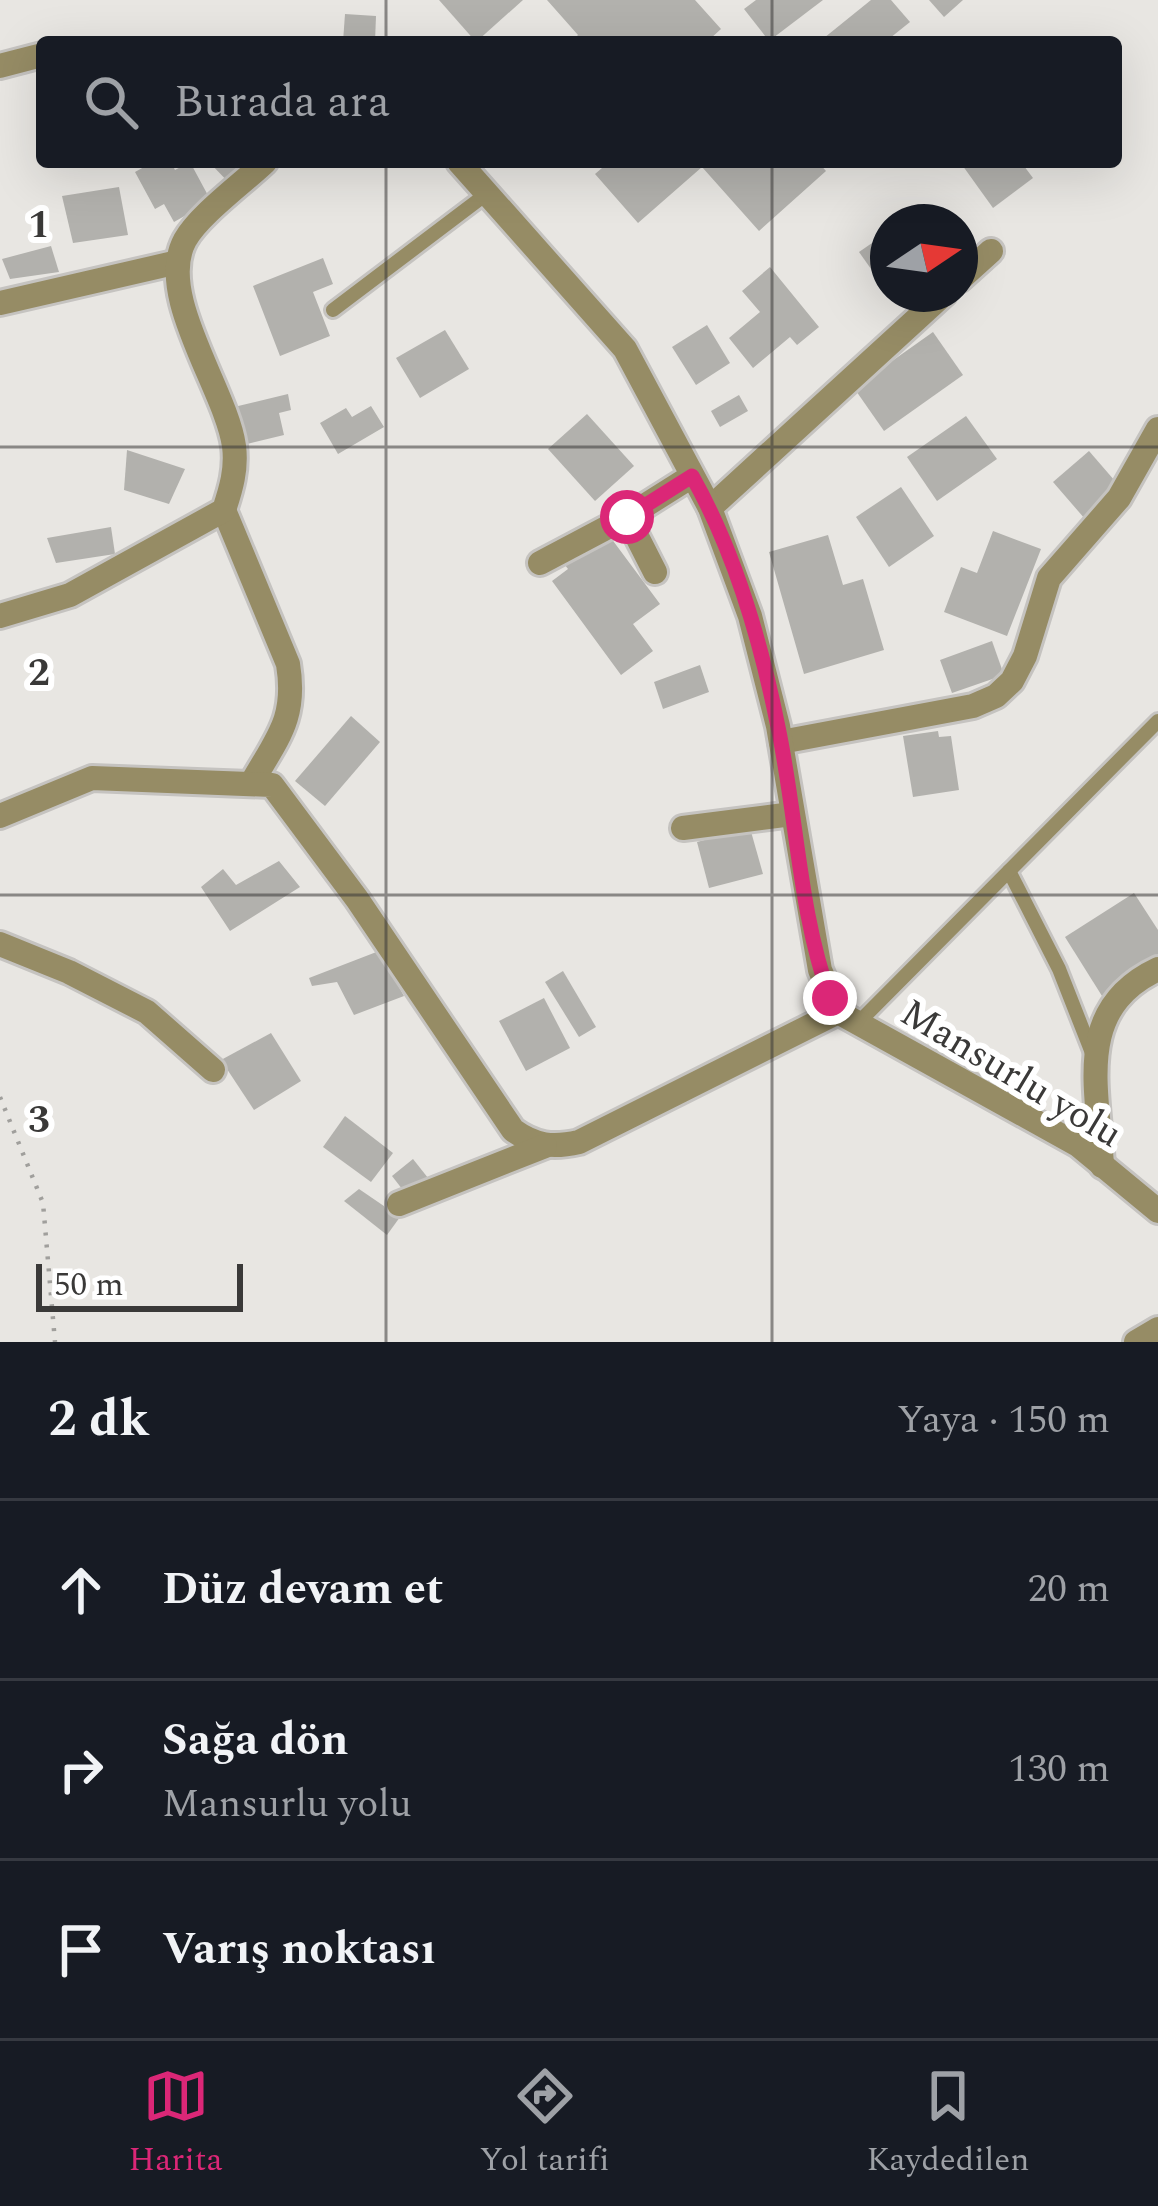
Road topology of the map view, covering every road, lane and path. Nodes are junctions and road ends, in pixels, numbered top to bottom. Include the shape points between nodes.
1 (36, 57) edge
2 (0, 66) edge
3 (260, 168) edge
4 (464, 168) edge
5 (485, 195) junction
6 (991, 251) dead end
7 (178, 262) junction
8 (978, 263) edge
9 (0, 303) edge
10 (333, 310) dead end
11 (924, 312) edge
12 (1158, 429) edge
13 (692, 476) junction
14 (710, 508) junction
15 (224, 510) junction
16 (627, 517) junction
17 (539, 563) dead end
18 (656, 572) dead end
19 (0, 616) edge
20 (1158, 721) edge
21 (781, 742) junction
22 (251, 784) junction
23 (792, 814) junction
24 (0, 816) edge
25 (683, 828) dead end
26 (1009, 872) junction
27 (0, 944) edge
28 (1158, 969) edge
29 (848, 1018) junction
30 (1096, 1063) junction
31 (213, 1070) dead end
32 (0, 1097) edge
33 (545, 1146) junction
34 (1102, 1166) junction
35 (399, 1204) dead end
36 (1158, 1210) edge
37 (1158, 1329) edge
38 (55, 1342) edge
39 (1136, 1342) edge

1 - 2 street
3 - 7 street via 188,235
4 - 5 street, Mansurlu yolu
5 - 10 lane
5 - 13 street, Mansurlu yolu via 625,349
6 - 8 street
7 - 9 street
7 - 15 street via 181,297 234,442
11 - 14 street
12 - 21 street via 1119,499 1049,578 1024,656 995,696
13 - 14 street, Mansurlu yolu
13 - 16 street
14 - 21 street, Mansurlu yolu via 750,616
15 - 19 street via 70,595
15 - 22 street via 292,689 290,716
16 - 17 street
16 - 18 street
20 - 26 lane
21 - 23 street, Mansurlu yolu
22 - 24 street via 92,778
22 - 33 street via 272,784 513,1130
23 - 25 street
23 - 29 street, Mansurlu yolu via 820,970
26 - 29 lane
26 - 30 lane
27 - 31 street via 147,1012
28 - 30 street via 1112,1002
29 - 33 street via 579,1142
29 - 34 street, Mansurlu yolu via 1078,1145
30 - 34 street
32 - 38 path via 43,1203
33 - 35 street
34 - 36 street, Mansurlu yolu
37 - 39 street

